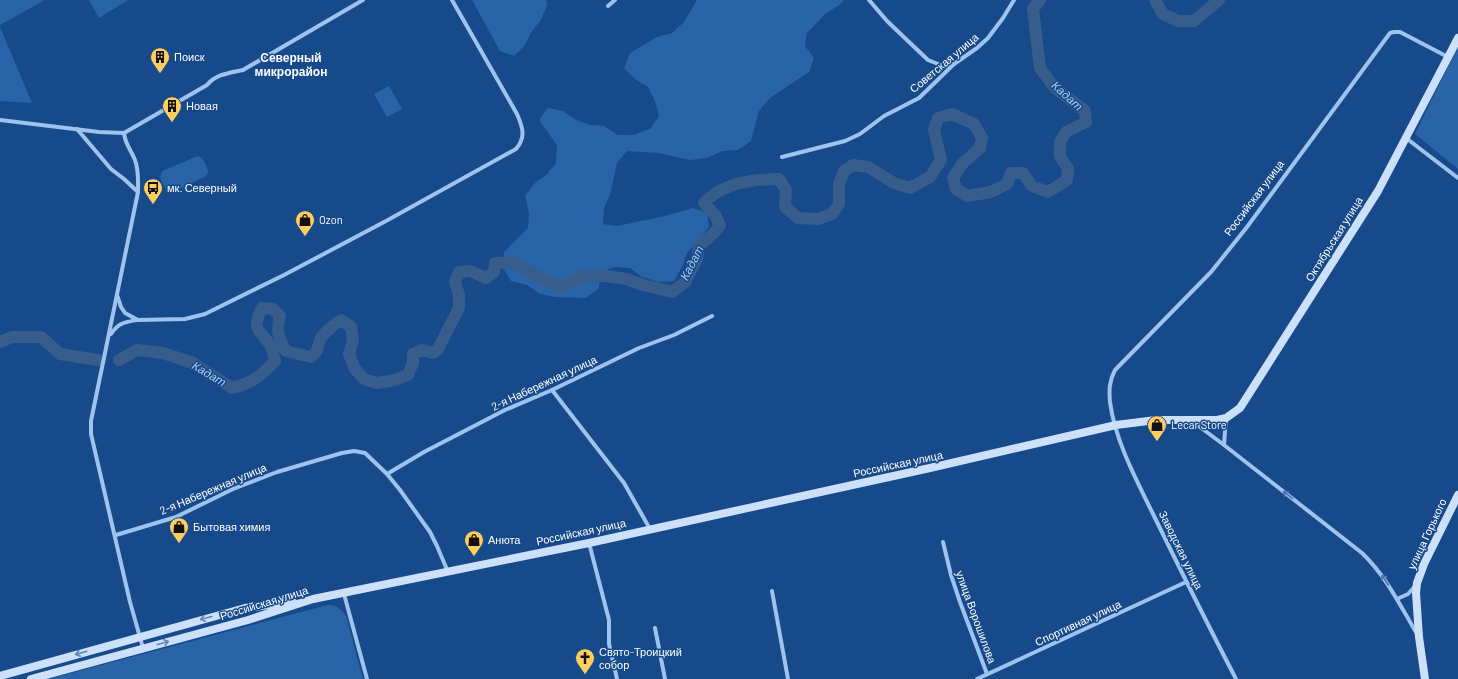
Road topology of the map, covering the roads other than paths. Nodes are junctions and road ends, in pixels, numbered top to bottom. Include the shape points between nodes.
1 (363, 0) edge
2 (452, 0) edge
3 (615, 0) edge
4 (869, 0) edge
5 (1014, 0) edge
6 (608, 6) dead end
7 (1458, 38) edge
8 (1448, 57) junction
9 (954, 64) junction
10 (0, 120) edge
11 (77, 129) junction
12 (124, 133) junction
13 (1406, 138) junction
14 (782, 157) dead end
15 (1458, 178) edge
16 (138, 192) junction
17 (117, 295) junction
18 (712, 316) dead end
19 (138, 320) junction
20 (110, 336) junction
21 (552, 390) junction
22 (1226, 418) junction
23 (1191, 420) junction
24 (1116, 425) junction
25 (1224, 445) junction
26 (387, 474) junction
27 (1458, 495) edge
28 (650, 529) junction
29 (116, 535) junction
30 (944, 542) dead end
31 (589, 543) junction
32 (448, 572) junction
33 (1186, 582) junction
34 (1417, 583) junction
35 (772, 591) dead end
36 (344, 594) junction
37 (313, 599) junction
38 (1397, 599) junction
39 (655, 628) dead end
40 (140, 636) junction
41 (1419, 637) junction
42 (143, 648) junction
43 (987, 674) junction
44 (0, 676) edge
45 (31, 679) edge
46 (367, 679) edge
47 (617, 679) edge
48 (666, 679) edge
49 (788, 679) edge
50 (977, 679) edge
51 (1236, 679) edge
52 (1425, 679) edge

1 - 12 street via 243,70 212,79 207,85
2 - 19 street via 522,124 523,136 516,149 386,221 205,314 185,320
3 - 6 street
4 - 9 street via 928,60 943,66
5 - 9 street, Советская улица via 988,38
7 - 8 street, Октябрьская улица
8 - 13 street, Октябрьская улица
8 - 24 street, Российская улица via 1400,32 1394,32 1386,38 1211,272 1115,370 1109,391
9 - 14 street, Советская улица via 919,98 884,116 860,134 845,141
10 - 11 street
11 - 12 street
11 - 16 street via 110,169
12 - 16 street via 139,173
13 - 15 street
13 - 22 street, Октябрьская улица via 1378,191 1240,408
16 - 17 street
17 - 19 street via 126,313
17 - 20 street
18 - 21 street, 2-я Набережная улица
19 - 20 street via 124,322 114,329
20 - 29 street via 91,421 91,434
21 - 26 street, 2-я Набережная улица via 505,410
21 - 28 street via 624,483
22 - 23 street, Российская улица
22 - 25 street
23 - 24 street, Российская улица via 1156,420
23 - 25 street
24 - 28 street, Российская улица
24 - 33 street, Заводская улица via 1130,467
38 -> 25 street via 1385,579 1362,552
26 - 29 street, 2-я Набережная улица via 365,453 342,452 233,489 176,517
26 - 32 street via 430,532
27 - 34 street, улица Горького
28 - 31 street, Российская улица
29 - 40 street
30 - 43 street, улица Ворошилова via 951,575
31 - 32 street, Российская улица
31 - 47 street via 609,620 609,644
32 - 36 street, Российская улица
33 - 43 street, Спортивная улица
33 - 51 street, Заводская улица
34 - 38 street via 1408,594
34 - 41 street, улица Горького
35 - 49 street
36 - 37 street, Российская улица
36 - 46 street
37 -> 40 street via 245,608
42 -> 37 street, Российская улица via 248,620
38 - 41 street
39 - 48 street
40 - 42 street
40 -> 44 street
41 - 52 street, улица Горького
42 - 45 street, Российская улица
43 - 50 street, Спортивная улица

